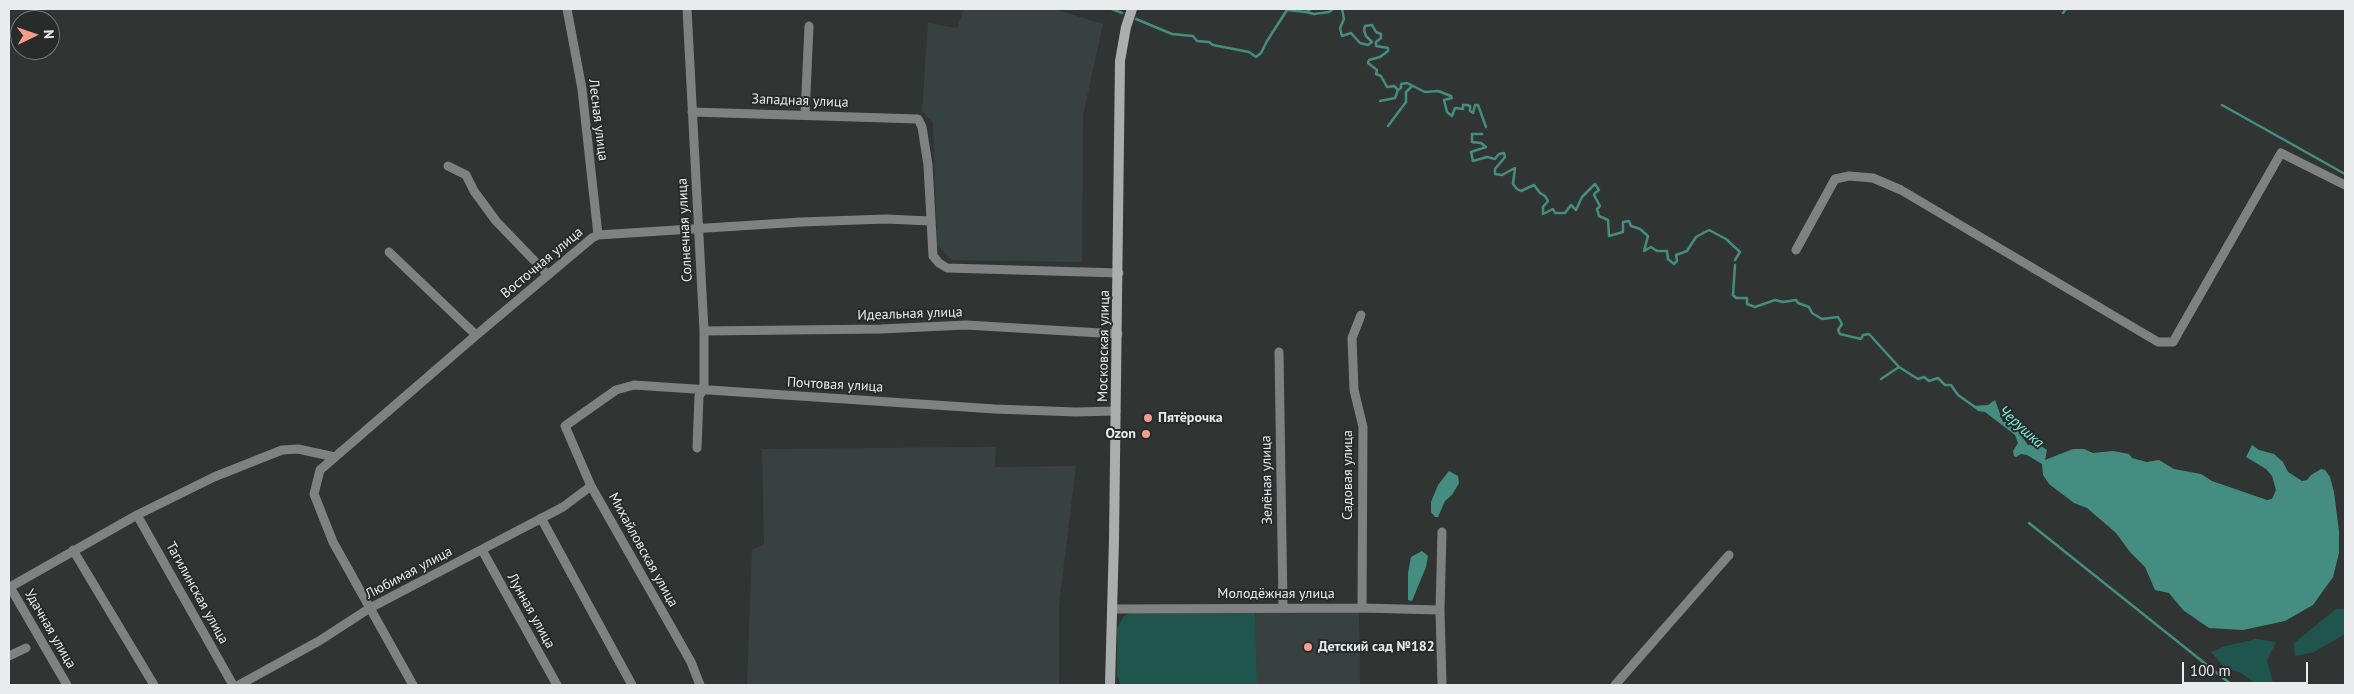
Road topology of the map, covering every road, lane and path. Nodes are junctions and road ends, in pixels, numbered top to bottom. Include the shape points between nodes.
1 (567, 9) edge
2 (687, 9) edge
3 (1132, 9) edge
4 (809, 26) dead end
5 (692, 112) junction
6 (805, 115) junction
7 (448, 166) dead end
8 (2345, 185) edge
9 (930, 221) junction
10 (699, 228) junction
11 (598, 235) junction
12 (1796, 250) dead end
13 (389, 252) dead end
14 (1119, 273) junction
15 (548, 275) junction
16 (1361, 315) dead end
17 (704, 331) junction
18 (1118, 334) junction
19 (476, 335) junction
20 (1279, 352) dead end
21 (704, 389) junction
22 (1116, 411) junction
23 (565, 426) joint
24 (697, 448) dead end
25 (334, 457) junction
26 (592, 486) junction
27 (137, 515) junction
28 (541, 518) junction
29 (1442, 532) dead end
30 (73, 550) junction
31 (482, 550) junction
32 (1729, 555) dead end
33 (10, 586) edge
34 (370, 608) junction
35 (1283, 608) junction
36 (1362, 608) junction
37 (1112, 609) junction
38 (1440, 610) junction
39 (26, 648) dead end
40 (9, 656) edge
41 (67, 685) edge
42 (154, 685) edge
43 (232, 685) edge
44 (239, 685) edge
45 (413, 685) edge
46 (556, 685) edge
47 (632, 685) edge
48 (700, 685) edge
49 (1110, 685) edge
50 (1442, 685) edge
51 (1615, 685) edge

1 - 11 street, Лесная улица via 582,89
2 - 5 street, Солнечная улица
3 - 14 main road, Московская улица via 1120,61
4 - 6 street
5 - 6 street, Западная улица
5 - 10 street, Солнечная улица
6 - 9 street, Западная улица via 918,119 928,165
7 - 15 street via 466,175 496,221
8 - 12 street via 2281,153 2173,342 2158,342 1901,190 1873,178 1849,176 1835,179
9 - 10 street, Восточная улица via 886,219
9 - 14 street via 934,256 947,268
10 - 11 street, Восточная улица
10 - 17 street, Солнечная улица
11 - 15 street, Восточная улица
13 - 19 street
14 - 18 main road, Московская улица
15 - 19 street, Восточная улица
16 - 36 street, Садовая улица via 1352,338 1354,390 1363,427
17 - 18 street, Идеальная улица via 966,325
17 - 21 street, Солнечная улица
18 - 22 main road, Московская улица
19 - 25 street, Восточная улица
20 - 35 street, Зелёная улица
21 - 22 street, Почтовая улица via 995,409
21 - 23 street, Почтовая улица via 634,385 616,390
21 - 24 street, Солнечная улица via 699,396
22 - 37 main road, Московская улица
23 - 26 street, Михайловская улица
25 - 27 street via 298,449 282,450 214,477
25 - 34 street, Восточная улица via 320,470 314,494 333,542
26 - 28 street, Любимая улица
26 - 48 street, Михайловская улица
27 - 30 street
27 - 43 street, Тагилинская улица
28 - 31 street, Любимая улица
28 - 47 street
29 - 38 street
30 - 33 street
30 - 42 street
31 - 34 street, Любимая улица
31 - 46 street, Лунная улица
32 - 51 street
33 - 41 street, Удачная улица
34 - 44 street, Любимая улица
34 - 45 street
35 - 36 street, Молодёжная улица
35 - 37 street, Молодёжная улица
36 - 38 street, Молодёжная улица
37 - 49 main road, Московская улица
38 - 50 street
39 - 40 street

